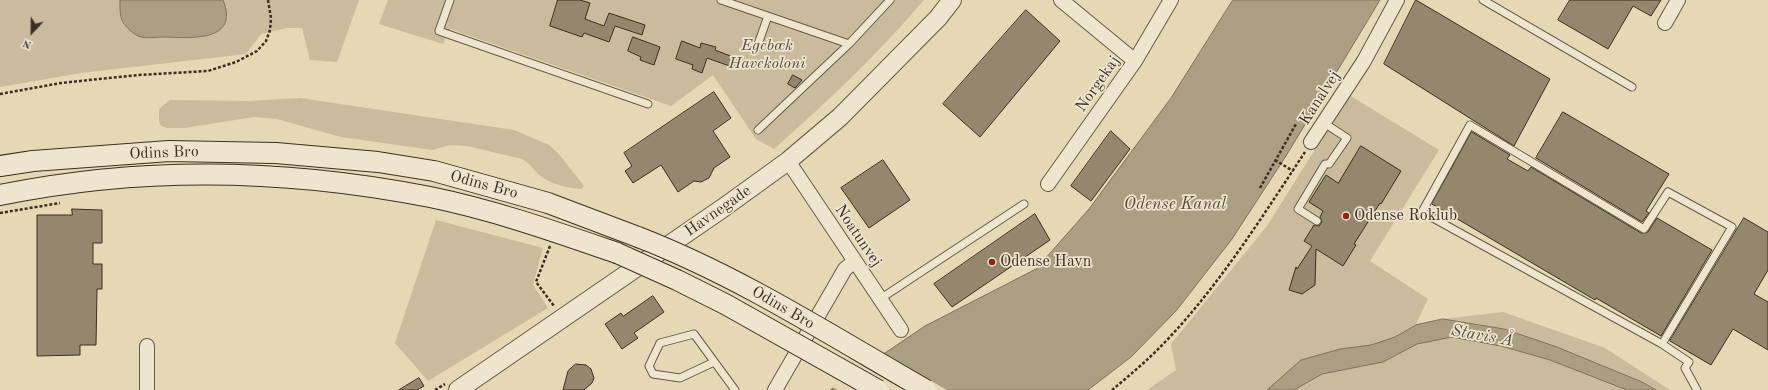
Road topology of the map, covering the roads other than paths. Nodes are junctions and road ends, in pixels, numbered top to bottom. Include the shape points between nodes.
1 (450, 0) edge
2 (721, 0) edge
3 (890, 0) edge
4 (952, 0) edge
5 (1061, 0) edge
6 (1171, 0) edge
7 (1397, 0) edge
8 (1483, 0) edge
9 (1678, 0) edge
10 (768, 16) junction
11 (1665, 23) dead end
12 (849, 44) junction
13 (757, 47) dead end
14 (1135, 61) junction
15 (1632, 86) dead end
16 (648, 104) dead end
17 (1324, 123) junction
18 (758, 130) dead end
19 (1311, 142) road end
20 (99, 156) junction
21 (788, 161) junction
22 (0, 166) edge
23 (0, 180) edge
24 (1048, 184) dead end
25 (0, 195) edge
26 (1024, 204) dead end
27 (1317, 221) dead end
28 (855, 261) junction
29 (880, 299) junction
30 (901, 330) dead end
31 (1662, 344) junction
32 (147, 346) dead end
33 (714, 362) junction
34 (453, 386) edge
35 (147, 390) edge
36 (735, 390) edge
37 (775, 390) edge
38 (878, 390) edge
39 (926, 390) edge
40 (1697, 390) edge

1 - 16 lane via 439,31
2 - 10 lane
3 - 12 lane
4 - 21 street, Havnegade via 938,18 840,117
5 - 14 street
6 - 14 street, Norgekaj
7 - 17 street, Kanalvej via 1364,61
8 - 15 lane
9 - 11 street
10 - 12 lane
10 - 13 lane
12 - 18 lane
14 - 24 street, Norgekaj
17 - 19 street, Kanalvej
17 - 27 lane via 1347,138 1329,164 1325,164 1298,209
20 - 22 main road, Odins Bro
20 - 23 main road
20 - 39 main road, Odins Bro, bridge via 169,151 276,153 378,162 434,171 548,203 678,252 760,295
21 - 28 street, Noatunvej
21 - 34 street, Havnegade via 723,208
25 - 38 main road, Odins Bro, bridge via 82,181 165,175 272,176 431,197 537,225 617,253 725,304
26 - 29 lane
28 - 29 street, Noatunvej
28 - 37 street via 845,269
29 - 30 street, Noatunvej
31 - 31 lane via 1732,227 1668,192 1644,229 1470,125 1422,212
31 - 40 lane via 1689,362 1685,368
32 - 35 street
33 - 33 lane via 694,334 660,343 649,366 653,374 680,378
33 - 36 lane

